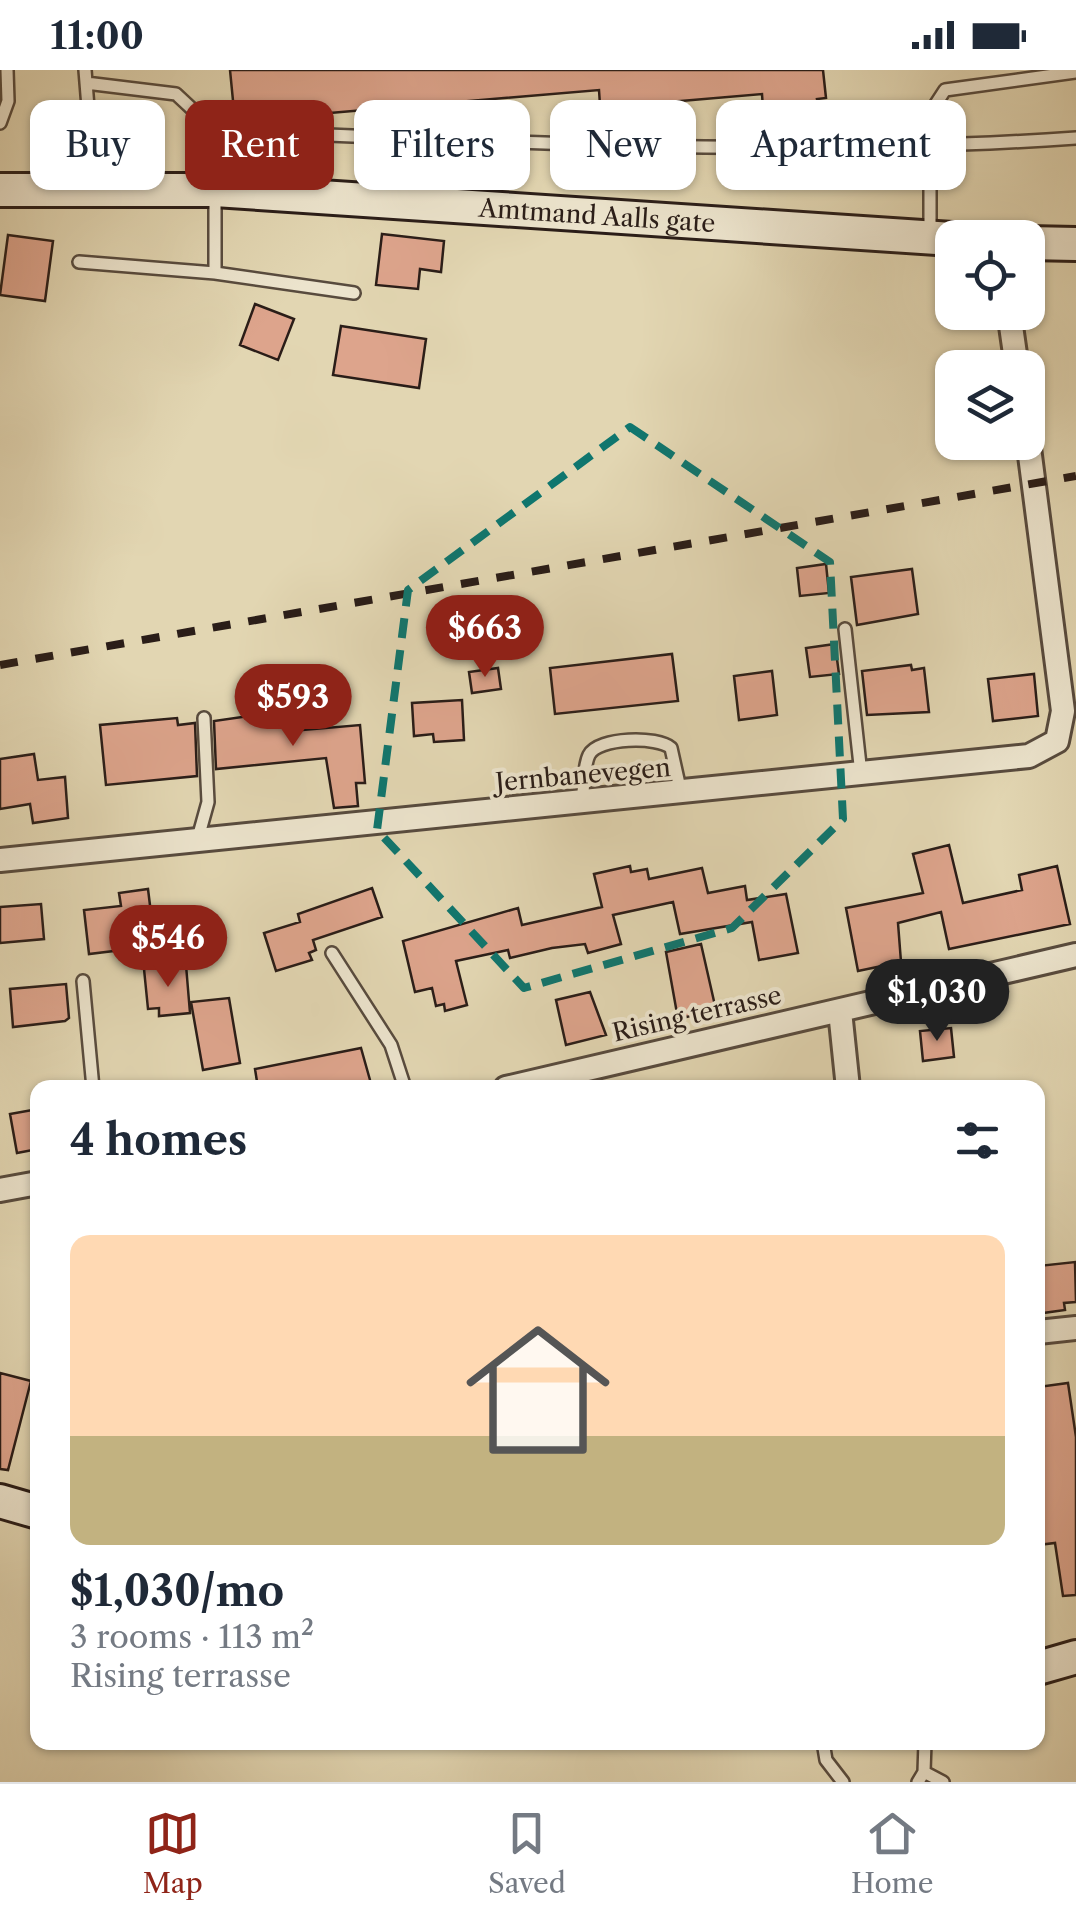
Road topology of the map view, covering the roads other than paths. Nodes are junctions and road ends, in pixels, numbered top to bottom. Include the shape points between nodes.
1 (7, 70) edge
2 (1076, 72) edge
3 (85, 76) edge
4 (939, 100) edge
5 (0, 123) edge
6 (1076, 138) edge
7 (716, 146) edge
8 (966, 146) edge
9 (30, 189) edge
10 (0, 190) edge
11 (215, 190) joint
12 (936, 190) edge
13 (939, 220) edge
14 (935, 238) edge
15 (1045, 243) edge
16 (1076, 244) edge
17 (78, 262) dead end
18 (215, 273) junction
19 (354, 293) dead end
20 (1032, 460) edge
21 (844, 629) dead end
22 (1066, 631) edge
23 (204, 718) dead end
24 (861, 775) junction
25 (681, 794) junction
26 (582, 803) junction
27 (198, 838) junction
28 (0, 860) edge
29 (332, 953) dead end
30 (1076, 955) edge
31 (83, 981) dead end
32 (840, 1010) junction
33 (92, 1080) edge
34 (402, 1080) edge
35 (540, 1080) edge
36 (847, 1080) edge
37 (30, 1184) edge
38 (0, 1190) edge
39 (1076, 1328) edge
40 (1045, 1331) edge
41 (0, 1501) edge
42 (30, 1510) edge
43 (1076, 1657) edge
44 (1045, 1666) edge
45 (824, 1750) edge
46 (924, 1750) edge
47 (921, 1777) edge
48 (843, 1782) edge
49 (943, 1782) edge

1 - 5 lane via 8,102
2 - 4 lane via 946,90
3 - 7 lane via 176,94 206,122 232,131
6 - 8 lane
9 - 10 main road, Amtmand Aalls gate
11 - 14 main road, Amtmand Aalls gate
11 - 18 lane
12 - 13 lane
15 - 16 main road
17 - 18 lane
18 - 19 lane
20 - 22 street, Jernbanevegen
21 - 24 lane
22 - 24 street, Jernbanevegen via 1057,741 1028,756
23 - 27 lane via 208,802
24 - 25 street, Jernbanevegen
25 - 26 street, Jernbanevegen
25 - 26 lane via 671,748 656,739 589,754
26 - 27 street, Jernbanevegen
27 - 28 street, Jernbanevegen
29 - 34 lane via 391,1045
30 - 32 street, Rising terrasse
31 - 33 lane
32 - 35 street, Rising terrasse
32 - 36 street
37 - 38 street
39 - 40 street
41 - 42 main road
43 - 44 main road
45 - 48 lane
46 - 47 lane
47 - 49 lane

